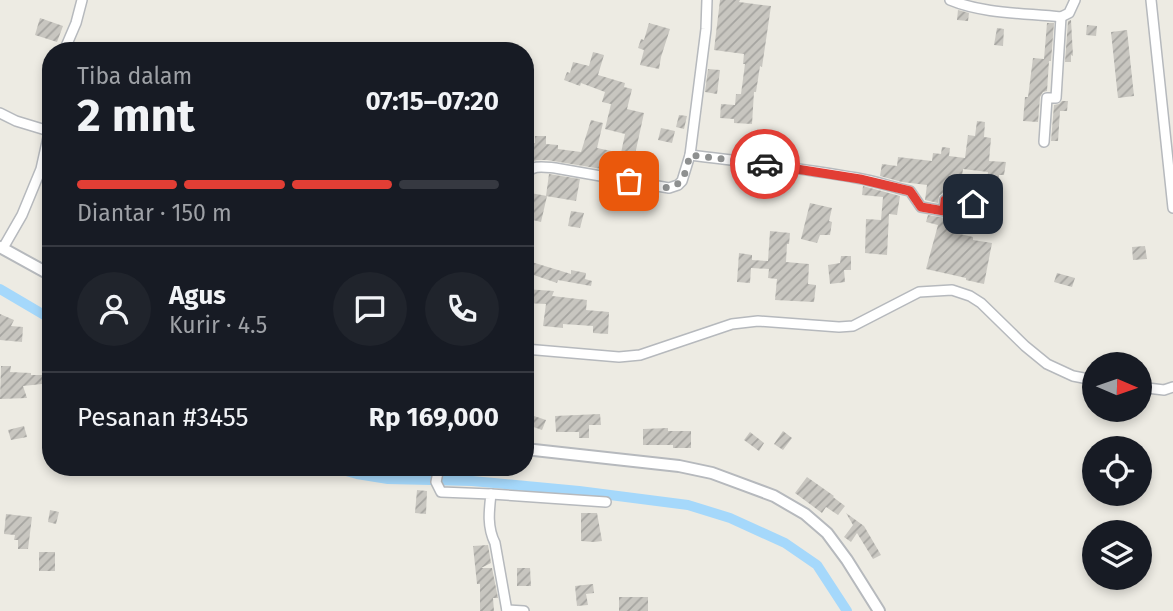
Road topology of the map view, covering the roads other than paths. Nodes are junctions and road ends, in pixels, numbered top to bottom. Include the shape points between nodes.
1 (82, 0) edge
2 (707, 0) edge
3 (950, 0) edge
4 (1075, 0) edge
5 (1151, 0) edge
6 (1061, 17) junction
7 (68, 42) edge
8 (0, 113) edge
9 (42, 126) edge
10 (1044, 142) dead end
11 (690, 155) junction
12 (42, 164) edge
13 (534, 168) edge
14 (973, 204) dead end
15 (1173, 208) edge
16 (1, 250) edge
17 (42, 270) edge
18 (534, 350) edge
19 (1082, 378) edge
20 (1173, 387) edge
21 (1152, 389) edge
22 (534, 450) edge
23 (437, 476) edge
24 (491, 494) junction
25 (606, 502) dead end
26 (507, 610) edge
27 (524, 611) edge
28 (878, 611) edge

1 - 7 street
2 - 11 street
3 - 6 street via 990,10
4 - 6 street via 1069,13
5 - 15 street
6 - 10 street via 1056,98 1047,98
8 - 9 street
11 - 13 street via 681,181 669,188
11 - 14 street via 860,179 910,191 921,207 944,211 945,200
12 - 16 street
16 - 17 street
18 - 19 street via 640,355 732,324 853,326 919,292 952,290 981,303 1047,364
20 - 21 street
22 - 28 street via 679,466 774,496 827,533
23 - 24 street via 441,492
24 - 25 street
24 - 26 street via 490,534
26 - 27 street

